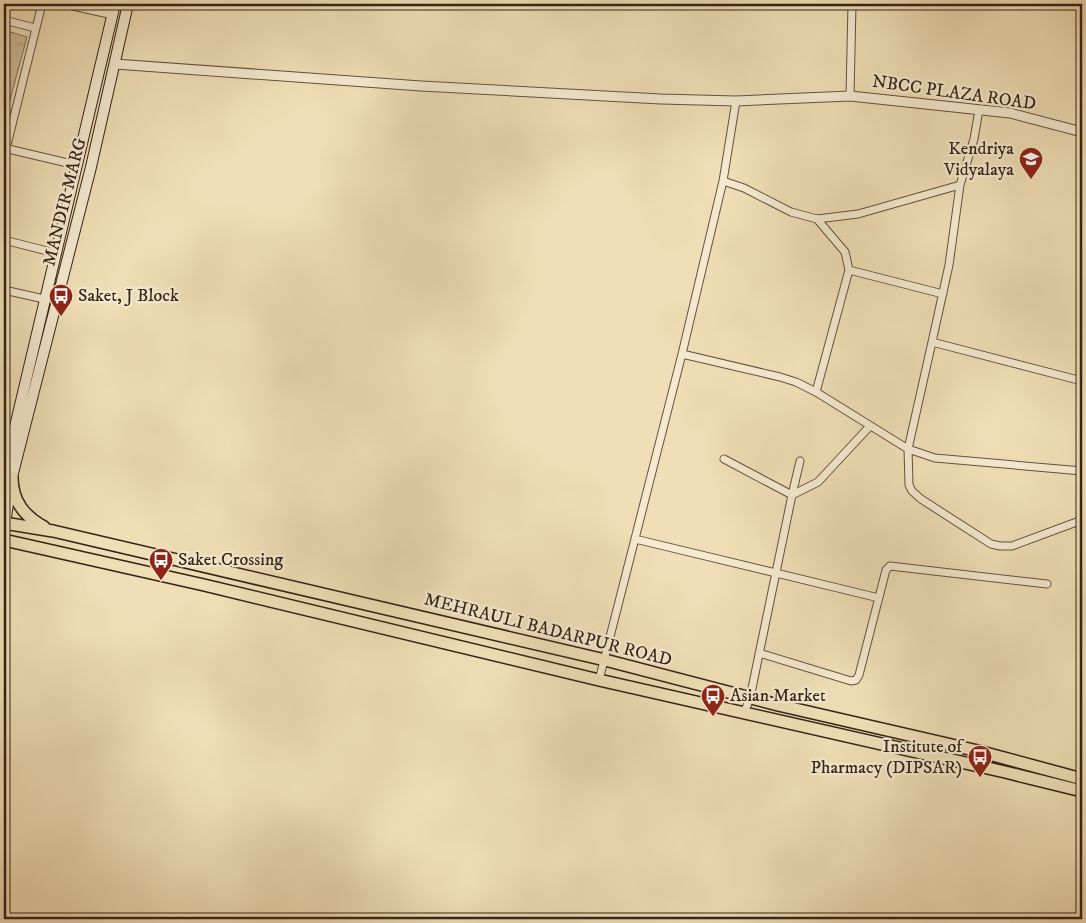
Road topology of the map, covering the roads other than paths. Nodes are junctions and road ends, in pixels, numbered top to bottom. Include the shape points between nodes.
1 (42, 4) edge
2 (64, 4) edge
3 (115, 4) edge
4 (128, 4) edge
5 (852, 4) edge
6 (113, 15) junction
7 (4, 20) edge
8 (35, 28) junction
9 (115, 64) junction
10 (850, 96) junction
11 (736, 102) junction
12 (979, 110) junction
13 (1082, 132) edge
14 (5, 148) edge
15 (76, 165) junction
16 (723, 181) junction
17 (960, 185) junction
18 (817, 219) junction
19 (4, 240) edge
20 (55, 253) junction
21 (849, 270) junction
22 (4, 290) edge
23 (943, 294) junction
24 (44, 299) junction
25 (932, 342) junction
26 (682, 354) junction
27 (1082, 381) edge
28 (816, 392) junction
29 (870, 426) junction
30 (908, 449) junction
31 (6, 456) edge
32 (724, 459) dead end
33 (800, 461) dead end
34 (1082, 471) edge
35 (8, 475) edge
36 (792, 495) junction
37 (1082, 520) edge
38 (4, 524) edge
39 (53, 531) junction
40 (4, 540) edge
41 (635, 540) junction
42 (208, 567) junction
43 (776, 574) junction
44 (1047, 584) dead end
45 (204, 585) junction
46 (879, 598) junction
47 (760, 653) junction
48 (605, 660) junction
49 (599, 680) junction
50 (750, 698) junction
51 (744, 713) junction
52 (1082, 779) edge
53 (1082, 791) edge

1 - 8 street
2 - 6 street
3 - 6 main road, MANDIR MARG
4 - 9 main road, MANDIR MARG
5 - 10 street
6 - 15 main road, MANDIR MARG
7 - 8 street
8 - 14 street
9 - 11 street, NBCC PLAZA ROAD via 420,86
9 - 35 main road, MANDIR MARG via 91,167
10 - 11 street, NBCC PLAZA ROAD
10 - 12 street, NBCC PLAZA ROAD
11 - 16 street
12 - 13 street, NBCC PLAZA ROAD via 1010,113
12 - 17 street via 974,140
14 - 15 street
15 - 20 main road, MANDIR MARG
16 - 18 street via 791,212
16 - 26 street
17 - 18 street via 858,214
17 - 23 street
18 - 21 street via 845,252
19 - 20 street
20 - 24 main road, MANDIR MARG
21 - 23 street
21 - 28 street
22 - 24 street
23 - 25 street
24 - 31 main road, MANDIR MARG
25 - 27 street
25 - 30 street
26 - 28 street via 780,377
26 - 41 street
28 - 29 street
29 - 30 street
29 - 36 street via 818,482
30 - 34 street via 935,458
30 - 37 street via 912,491 991,544 1012,546
31 - 35 main road, MANDIR MARG
32 - 36 street
33 - 36 street
35 - 38 main road, MANDIR MARG
35 - 39 main road via 22,510
36 - 43 street
38 - 39 main road, MEHRAULI BADARPUR ROAD
39 - 42 main road, MEHRAULI BADARPUR ROAD
40 - 45 main road, MEHRAULI BADARPUR ROAD
41 - 43 street
41 - 48 street
42 - 45 main road
42 - 48 main road, MEHRAULI BADARPUR ROAD
43 - 46 street
43 - 47 street
44 - 46 street via 890,566
45 - 49 main road, MEHRAULI BADARPUR ROAD
46 - 47 street via 856,680
47 - 50 street
48 - 49 street
48 - 50 main road, MEHRAULI BADARPUR ROAD
49 - 51 main road, MEHRAULI BADARPUR ROAD
50 - 51 street
50 - 52 main road, MEHRAULI BADARPUR ROAD via 978,751
51 - 53 main road, MEHRAULI BADARPUR ROAD

